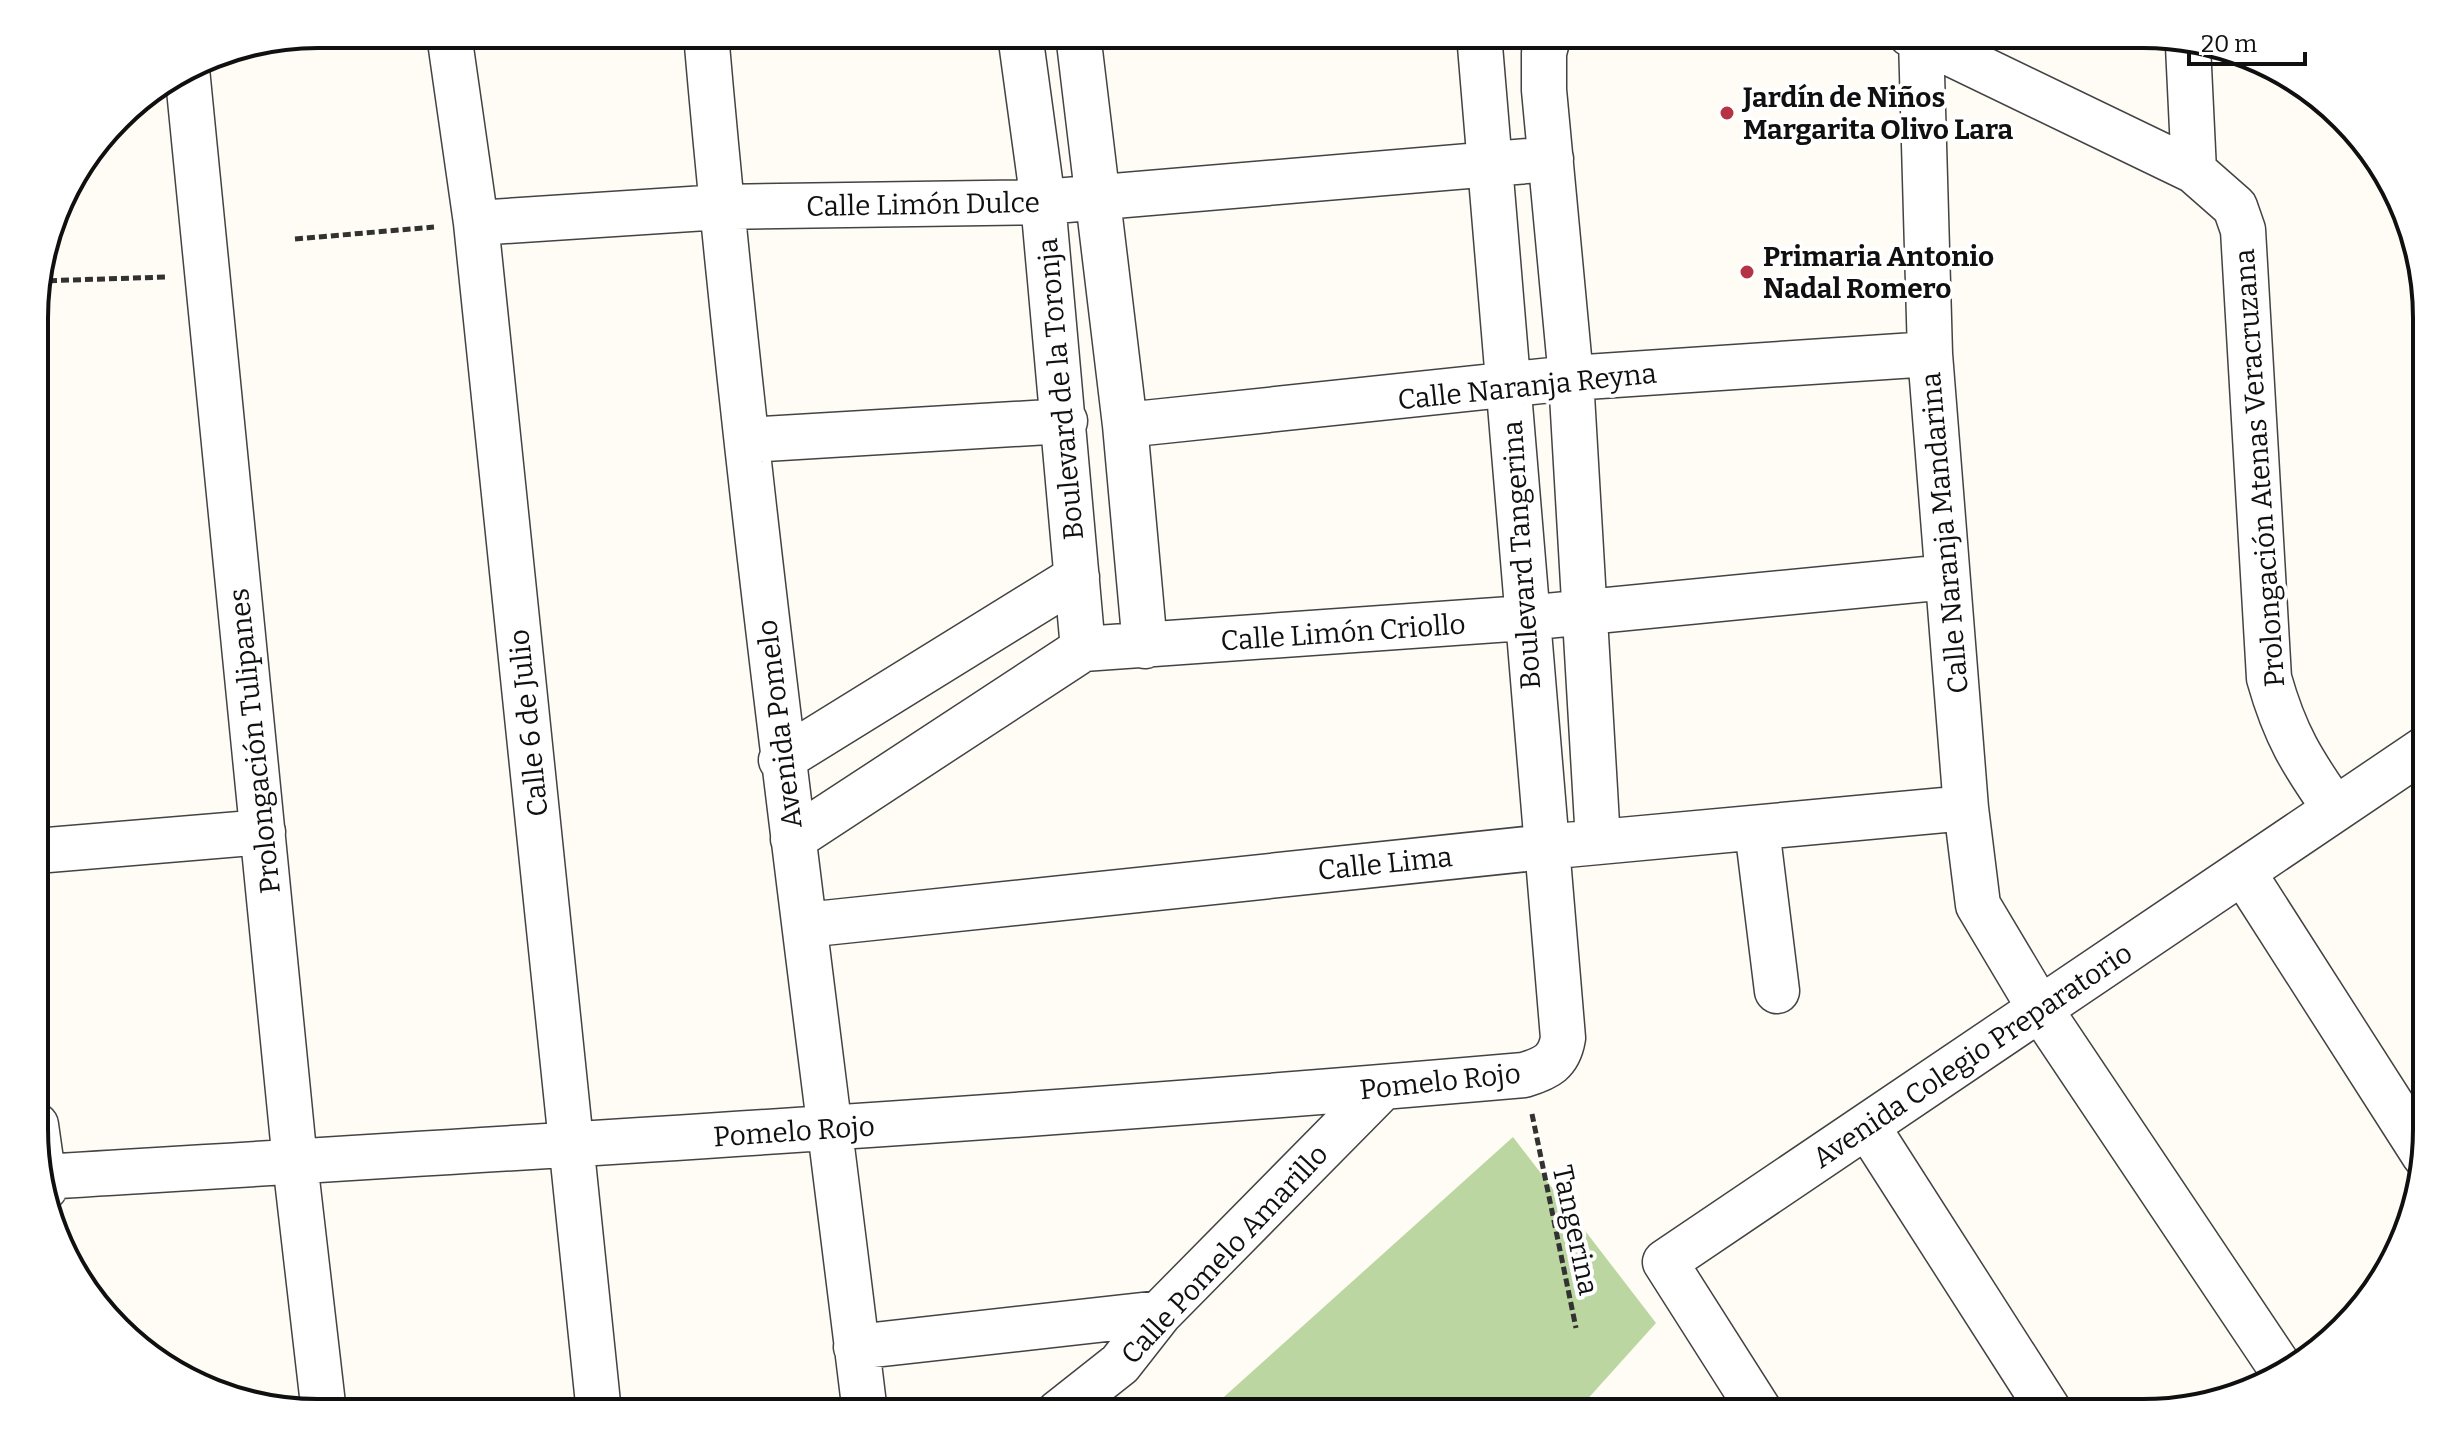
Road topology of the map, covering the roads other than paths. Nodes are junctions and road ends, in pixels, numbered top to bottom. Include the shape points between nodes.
1 (1480, 48) edge
2 (1545, 48) edge
3 (1916, 48) edge
4 (1939, 48) edge
5 (451, 49) edge
6 (707, 49) edge
7 (1022, 49) edge
8 (1080, 49) edge
9 (2188, 52) edge
10 (188, 82) edge
11 (1551, 159) junction
12 (1488, 163) junction
13 (2194, 171) junction
14 (1099, 198) junction
15 (1043, 202) junction
16 (721, 207) junction
17 (476, 223) junction
18 (1930, 354) junction
19 (1571, 378) junction
20 (1509, 387) junction
21 (1065, 421) junction
22 (1125, 425) junction
23 (747, 440) junction
24 (1077, 577) junction
25 (1947, 577) junction
26 (1585, 613) junction
27 (1525, 618) junction
28 (1145, 646) junction
29 (1083, 649) junction
30 (2412, 757) edge
31 (781, 760) junction
32 (1966, 808) junction
33 (2335, 809) junction
34 (1757, 829) junction
35 (263, 832) junction
36 (793, 839) junction
37 (1598, 841) junction
38 (1545, 847) junction
39 (48, 850) edge
40 (2243, 872) junction
41 (805, 925) junction
42 (1777, 991) dead end
43 (2040, 1009) junction
44 (1545, 1069) joint
45 (1383, 1087) junction
46 (1867, 1126) junction
47 (830, 1129) junction
48 (2412, 1136) edge
49 (571, 1145) junction
50 (295, 1162) junction
51 (53, 1180) edge
52 (1160, 1313) junction
53 (856, 1347) junction
54 (2277, 1363) edge
55 (1752, 1398) edge
56 (2041, 1398) edge
57 (322, 1399) edge
58 (598, 1399) edge
59 (863, 1399) edge
60 (1076, 1399) edge

1 - 12 street, Boulevard Tangerina
2 - 11 street
3 - 18 street, Calle Naranja Mandarina
4 - 13 street
5 - 17 street, Calle 6 de Julio
6 - 16 street, Avenida Pomelo
7 - 15 street, Boulevard de la Toronja
8 - 14 street, Boulevard de la Toronja
9 - 13 street
10 - 35 street, Prolongación Tulipanes
11 - 12 street, Calle Limón Dulce
11 - 19 street
12 - 14 street, Calle Limón Dulce
12 - 20 street, Boulevard Tangerina
13 - 33 street, Prolongación Atenas Veracruzana via 2235,207 2243,230 2269,678 2295,752
14 - 15 street, Calle Limón Dulce
14 - 22 street, Boulevard de la Toronja
15 - 16 street, Calle Limón Dulce
15 - 21 street, Boulevard de la Toronja
16 - 17 street, Calle Limón Dulce
16 - 23 street, Avenida Pomelo
17 - 49 street, Calle 6 de Julio
18 - 19 street, Calle Naranja Reyna
18 - 25 street, Calle Naranja Mandarina
19 - 20 street, Calle Naranja Reyna
19 - 26 street
20 - 22 street, Calle Naranja Reyna
20 - 27 street, Boulevard Tangerina
21 - 23 street
21 - 24 street, Boulevard de la Toronja
22 - 28 street, Boulevard de la Toronja
23 - 31 street, Avenida Pomelo
24 - 29 street, Boulevard de la Toronja
24 - 31 street
25 - 26 street, Calle Limón Criollo
25 - 32 street, Calle Naranja Mandarina
26 - 27 street, Calle Limón Criollo
26 - 37 street
27 - 28 street, Calle Limón Criollo
27 - 38 street, Boulevard Tangerina
28 - 29 street, Calle Limón Criollo
29 - 36 street
30 - 33 street, Avenida Colegio Preparatorio
31 - 36 street, Avenida Pomelo
32 - 34 street, Calle Lima
32 - 43 street, Calle Naranja Mandarina via 1978,905
33 - 40 street, Avenida Colegio Preparatorio
34 - 37 street, Calle Lima
34 - 42 street
35 - 39 street
35 - 50 street, Prolongación Tulipanes
36 - 41 street, Avenida Pomelo
37 - 38 street, Calle Lima
38 - 41 street, Calle Lima
38 - 44 street, Boulevard Tangerina via 1563,1038 1560,1056
40 - 43 street, Avenida Colegio Preparatorio
40 - 48 street
41 - 47 street, Avenida Pomelo
43 - 46 street, Avenida Colegio Preparatorio
43 - 54 street, Calle Naranja Mandarina
44 - 45 street, Pomelo Rojo
45 - 47 street, Pomelo Rojo
45 - 52 street, Calle Pomelo Amarillo
46 - 55 street, Avenida Colegio Preparatorio via 1665,1262
46 - 56 street
47 - 49 street, Pomelo Rojo
47 - 53 street, Avenida Pomelo
49 - 50 street, Pomelo Rojo
49 - 58 street, Calle 6 de Julio
50 - 51 street, Pomelo Rojo
50 - 57 street, Prolongación Tulipanes
52 - 53 street
52 - 60 street, Calle Pomelo Amarillo via 1120,1364
53 - 59 street, Avenida Pomelo

